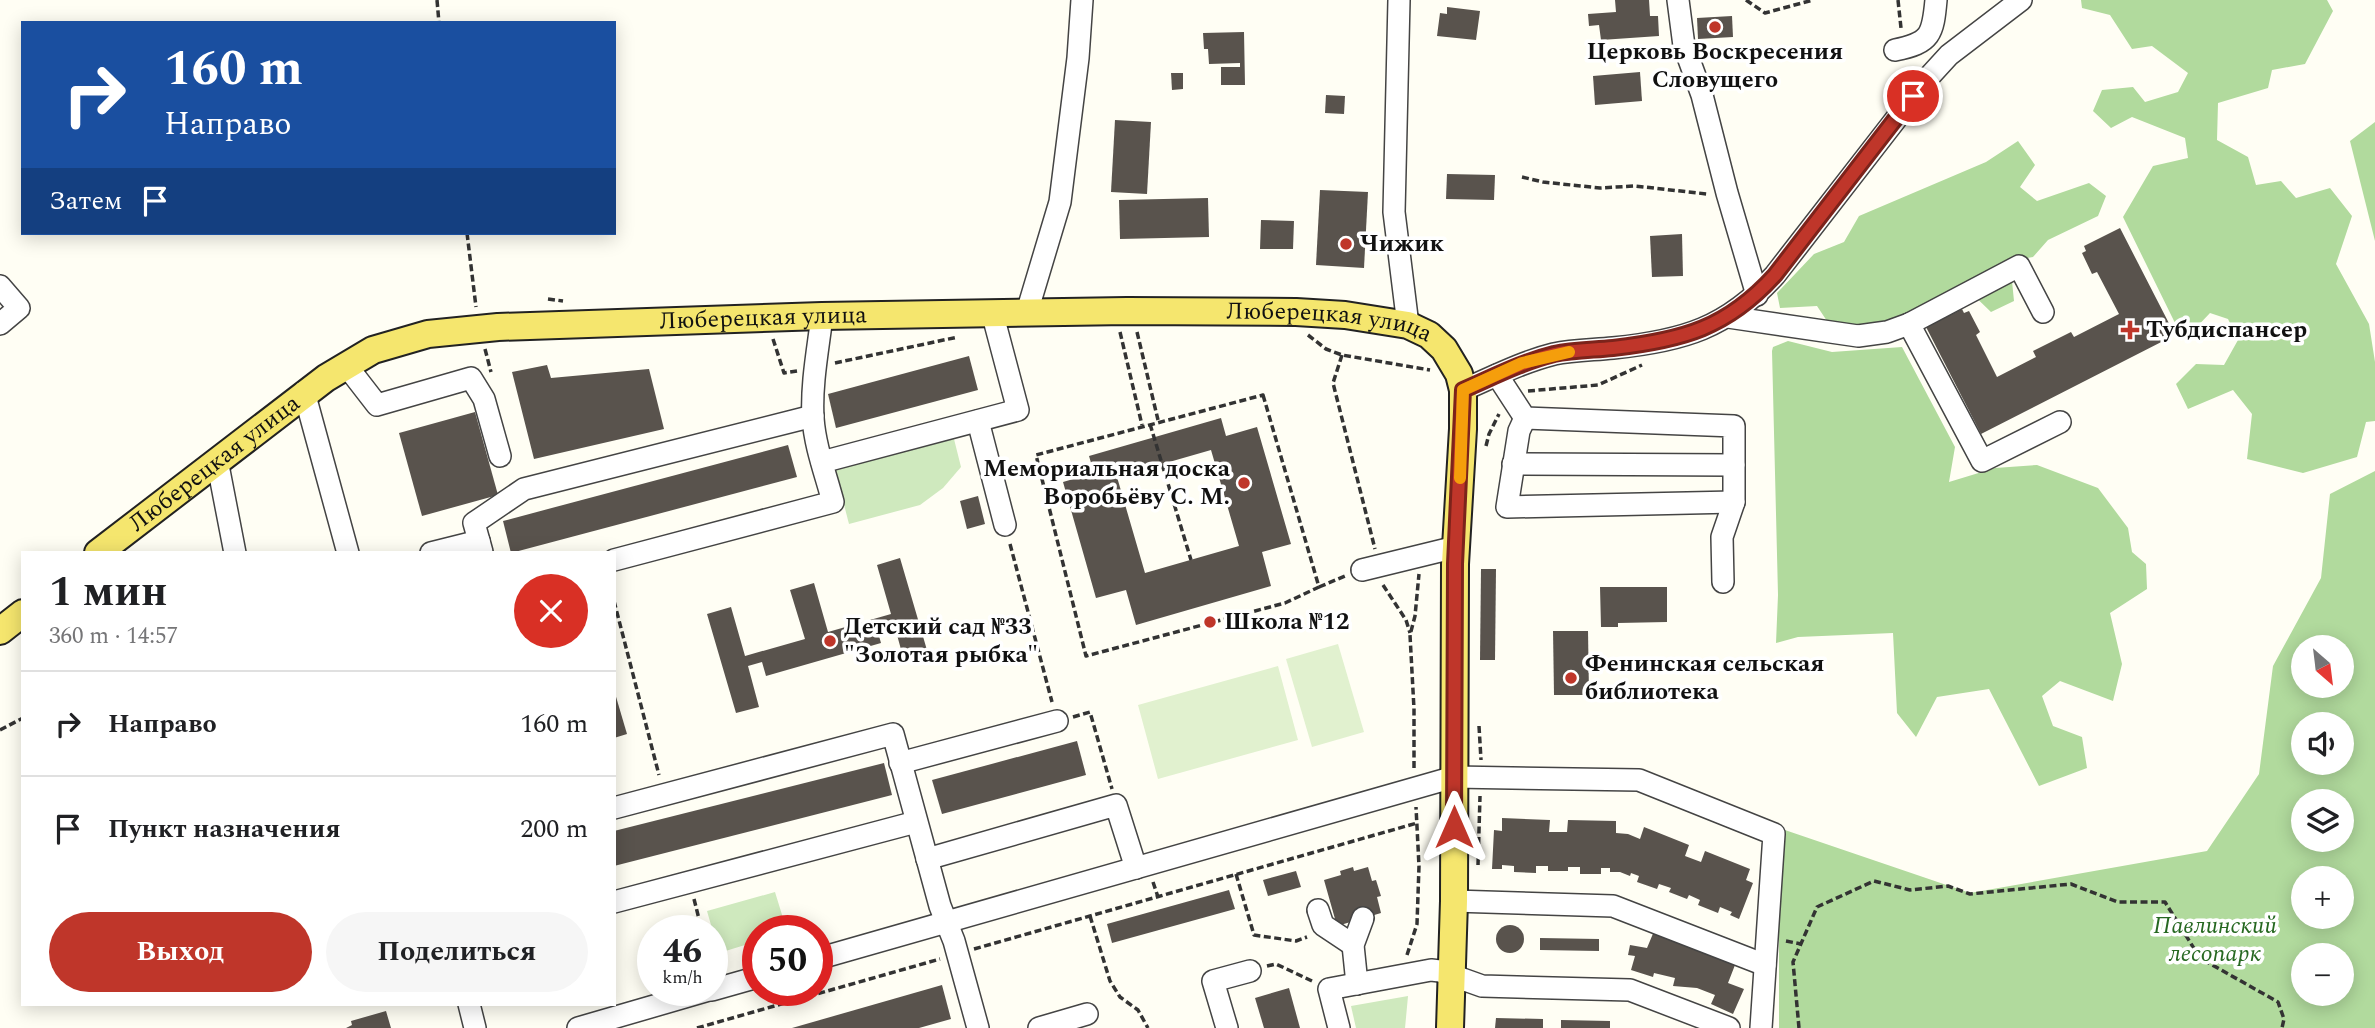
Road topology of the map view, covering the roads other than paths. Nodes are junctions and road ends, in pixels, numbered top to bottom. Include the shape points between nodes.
1 (1082, 0) edge
2 (1399, 0) edge
3 (1678, 0) edge
4 (1936, 0) edge
5 (2021, 0) edge
6 (1895, 50) dead end
7 (0, 286) edge
8 (1757, 295) junction
9 (1027, 312) junction
10 (2043, 312) dead end
11 (822, 316) junction
12 (1728, 317) junction
13 (994, 321) junction
14 (0, 324) edge
15 (1909, 324) junction
16 (1408, 325) junction
17 (346, 365) junction
18 (1497, 375) junction
19 (1461, 382) junction
20 (304, 393) junction
21 (813, 416) junction
22 (1525, 418) junction
23 (978, 421) junction
24 (2060, 422) dead end
25 (500, 456) dead end
26 (218, 460) junction
27 (822, 462) junction
28 (1513, 464) junction
29 (1734, 465) junction
30 (1734, 502) junction
31 (1005, 525) road end
32 (480, 547) edge
33 (1457, 547) junction
34 (101, 551) edge
35 (235, 551) edge
36 (347, 551) edge
37 (447, 551) edge
38 (616, 559) edge
39 (1371, 567) road end
40 (1723, 582) dead end
41 (21, 615) edge
42 (0, 631) edge
43 (1057, 721) road end
44 (901, 763) junction
45 (1454, 777) junction
46 (616, 807) edge
47 (916, 822) junction
48 (927, 859) junction
49 (1136, 868) junction
50 (616, 901) edge
51 (1454, 901) junction
52 (1318, 910) dead end
53 (1363, 918) dead end
54 (946, 922) junction
55 (1353, 945) junction
56 (833, 955) edge
57 (1765, 965) junction
58 (1250, 971) road end
59 (1451, 975) junction
60 (1357, 984) junction
61 (470, 1006) edge
62 (651, 1006) edge
63 (1087, 1014) dead end
64 (609, 1017) edge
65 (475, 1028) edge
66 (578, 1028) edge
67 (978, 1028) edge
68 (1039, 1028) edge
69 (1227, 1028) edge
70 (1339, 1028) edge
71 (1450, 1028) edge
72 (1729, 1028) edge
73 (1761, 1028) edge

1 - 9 street via 1060,202
2 - 16 street via 1394,212
3 - 8 street via 1685,46
4 - 6 street via 1929,36
5 - 8 street via 1949,55
7 - 14 street via 19,308
8 - 12 street
9 - 13 main road, Люберецкая улица
9 - 16 main road, Люберецкая улица via 1296,312 1345,314
10 - 15 street via 2019,266
11 - 13 main road, Люберецкая улица
11 - 17 main road, Люберецкая улица via 449,330 408,338
11 - 21 street
12 - 15 street via 1858,336
12 - 18 street via 1680,337 1556,354
13 - 23 street via 1018,410
15 - 24 street via 1982,461
16 - 19 main road, Люберецкая улица via 1444,349
17 - 20 main road, Люберецкая улица
17 - 25 street via 377,405 471,378 484,399
18 - 19 street
18 - 22 street
19 - 33 main road
20 - 26 main road, Люберецкая улица
20 - 36 street
21 - 27 street
21 - 32 street via 524,489 474,523
22 - 28 street
22 - 29 street via 1734,426
23 - 27 street
23 - 31 street
26 - 34 main road, Люберецкая улица
26 - 35 street
27 - 38 street via 833,502
28 - 29 street
28 - 30 street via 1507,507
29 - 30 street
30 - 40 street via 1722,537
32 - 37 street
33 - 39 street
33 - 45 main road
41 - 42 main road
43 - 44 street
44 - 46 street via 893,734
44 - 47 street
45 - 49 street
45 - 51 main road
45 - 57 street via 1639,780 1774,834
47 - 48 street
47 - 50 street
48 - 49 street via 1116,805
48 - 54 street
49 - 54 street
51 - 57 street via 1614,906
51 - 59 main road
52 - 55 street via 1323,925
53 - 55 street
54 - 56 street
54 - 67 street
55 - 60 street
57 - 73 street
58 - 69 street via 1213,981
59 - 60 street via 1431,971
59 - 71 main road
59 - 72 street via 1482,986 1630,990
60 - 70 street via 1329,989
61 - 65 street
62 - 64 street
63 - 68 street
64 - 66 street

